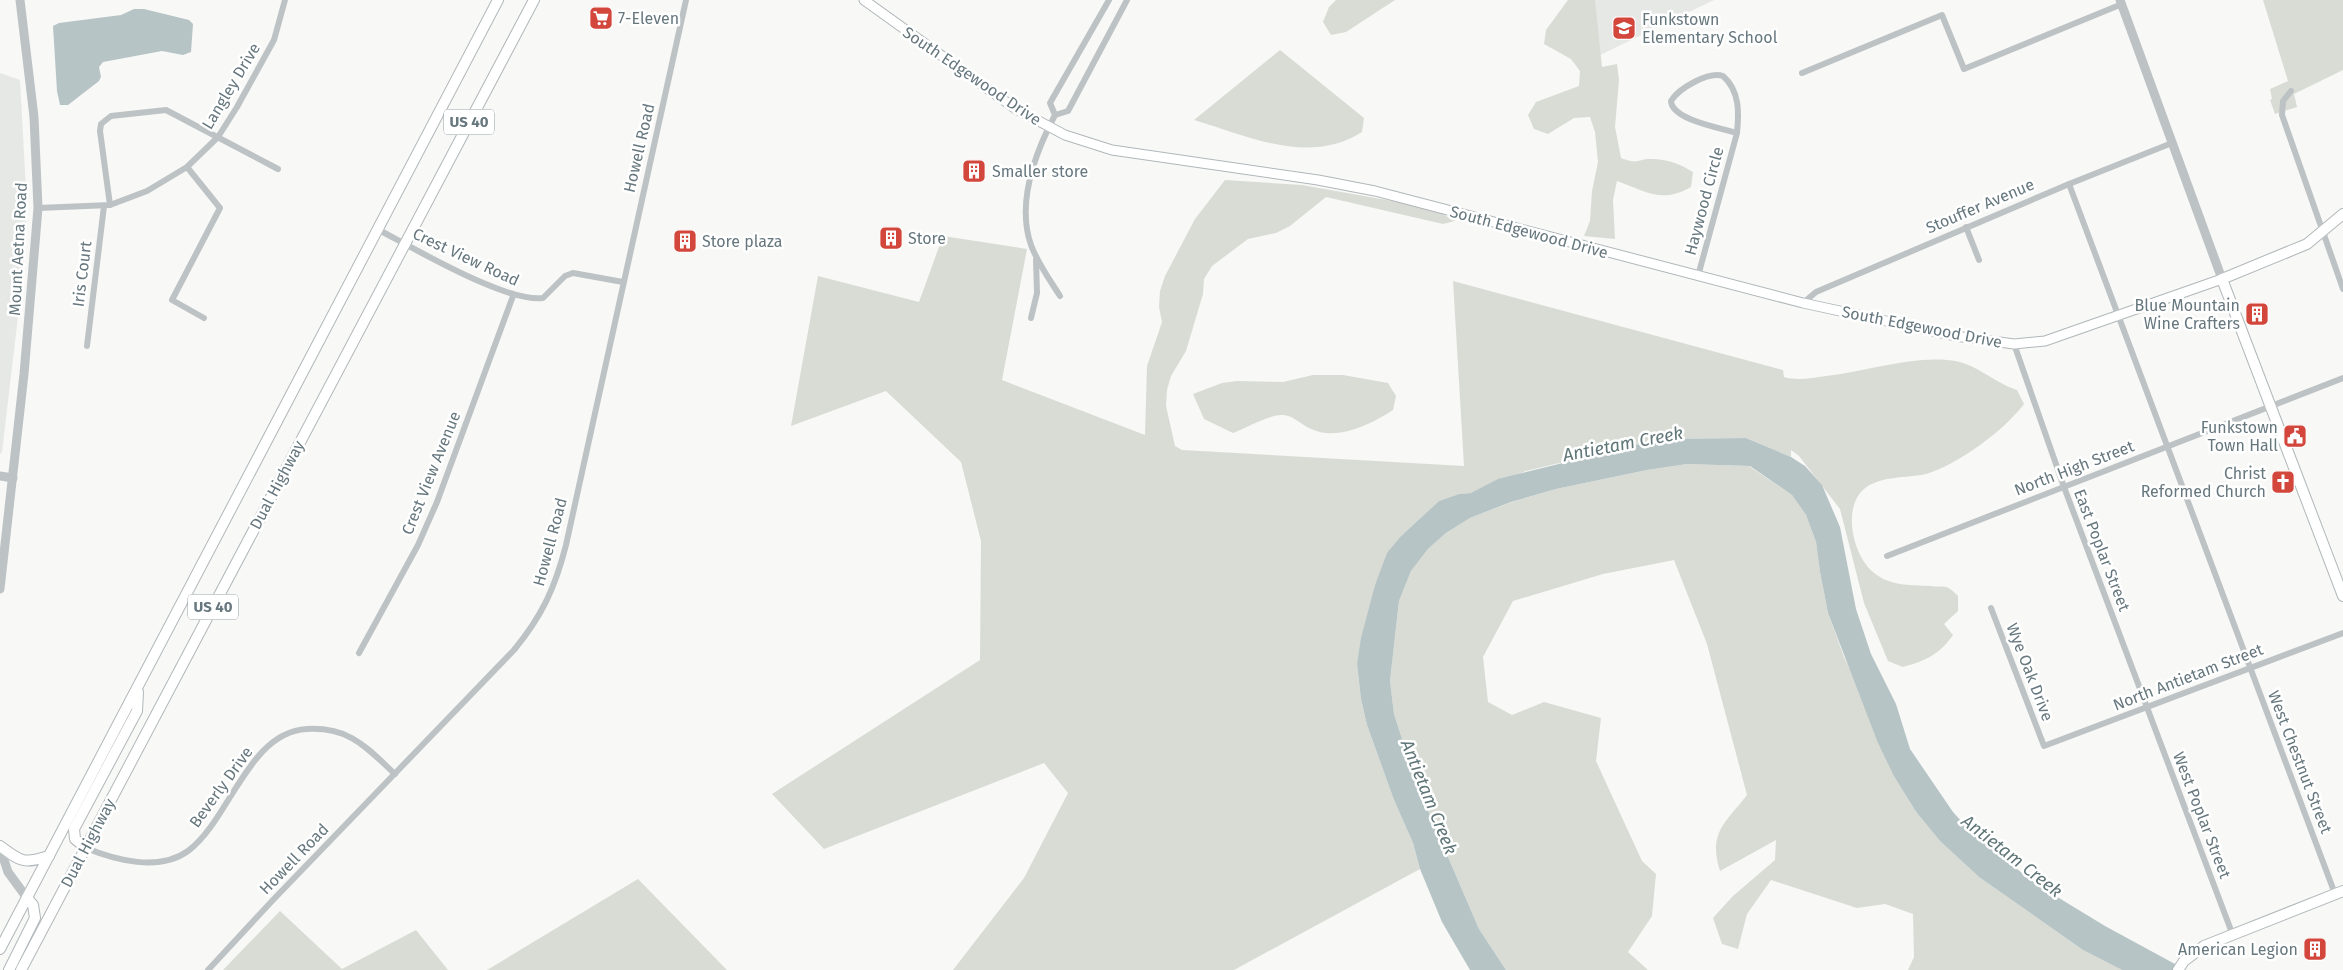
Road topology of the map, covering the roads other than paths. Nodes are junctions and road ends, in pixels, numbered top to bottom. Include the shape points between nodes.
1 (20, 0) edge
2 (285, 0) edge
3 (498, 0) edge
4 (534, 0) edge
5 (686, 0) edge
6 (864, 0) edge
7 (1109, 0) edge
8 (1127, 0) edge
9 (2121, 2) edge
10 (1802, 73) dead end
11 (2291, 91) dead end
12 (1054, 115) junction
13 (1049, 126) junction
14 (1737, 133) junction
15 (218, 137) junction
16 (2172, 143) junction
17 (187, 167) junction
18 (278, 169) dead end
19 (2069, 184) junction
20 (107, 205) junction
21 (38, 208) junction
22 (2343, 214) edge
23 (1966, 227) junction
24 (379, 230) junction
25 (2322, 232) junction
26 (404, 243) junction
27 (1036, 256) junction
28 (1979, 260) dead end
29 (1698, 276) junction
30 (2222, 279) junction
31 (623, 282) junction
32 (2343, 289) edge
33 (512, 296) junction
34 (1060, 296) dead end
35 (1803, 303) junction
36 (2119, 314) junction
37 (204, 318) dead end
38 (1030, 318) dead end
39 (2014, 344) junction
40 (87, 346) dead end
41 (2343, 378) edge
42 (2270, 407) junction
43 (2166, 447) junction
44 (0, 476) edge
45 (13, 478) junction
46 (2064, 487) junction
47 (1887, 556) dead end
48 (0, 589) edge
49 (2343, 596) edge
50 (1991, 608) dead end
51 (2343, 633) edge
52 (359, 652) dead end
53 (2250, 668) junction
54 (138, 687) junction
55 (2146, 707) junction
56 (2044, 746) joint
57 (394, 774) junction
58 (0, 847) edge
59 (86, 848) junction
60 (49, 856) junction
61 (2339, 893) edge
62 (27, 898) junction
63 (2232, 933) junction
64 (0, 949) edge
65 (2181, 966) edge
66 (9, 970) edge
67 (21, 970) edge
68 (208, 970) edge

1 - 21 street, Mount Aetna Road via 34,117
2 - 15 street, Langley Drive via 265,59
3 - 24 main road, Dual Highway / US 40
4 - 26 main road, Dual Highway / US 40
5 - 31 street, Howell Road
6 - 13 main road, South Edgewood Drive via 1000,98
7 - 12 street via 1050,103
8 - 12 street via 1068,111
9 - 10 street via 1964,69 1942,15
9 - 16 street
11 - 25 street via 2283,101 2282,115
12 - 13 street
13 - 27 street via 1037,152 1028,191 1027,227
13 - 29 main road, South Edgewood Drive via 1112,150 1318,180 1375,192
14 - 14 street, Haywood Circle via 1684,118 1673,108 1671,101 1678,92 1712,75 1723,76 1736,99 1739,113
14 - 29 street, Haywood Circle
15 - 17 street, Langley Drive
15 - 18 street
15 - 20 street, Iris Court via 166,110 106,119 100,131
16 - 19 street, Stouffer Avenue
16 - 30 street
17 - 20 street, Langley Drive via 147,191
17 - 37 street via 220,208 172,300
19 - 23 street, Stouffer Avenue
19 - 36 street, West Chestnut Street
20 - 21 street, Langley Drive
20 - 40 street, Iris Court
21 - 45 street, Mount Aetna Road
22 - 25 main road
23 - 28 street
23 - 35 street, Stouffer Avenue via 1816,292
24 - 26 street, Crest View Road
24 - 54 main road, Dual Highway / US 40
25 - 30 main road via 2307,244
25 - 32 street
26 - 33 street, Crest View Road
26 - 59 main road, Dual Highway / US 40
27 - 34 street
27 - 38 street via 1038,287
29 - 35 main road, South Edgewood Drive
30 - 36 main road, South Edgewood Drive
30 - 42 main road
31 - 33 street, Crest View Road via 573,273 564,276 543,298
31 - 57 street, Howell Road via 566,545 550,598 514,650
33 - 52 street, Crest View Avenue via 431,516
35 - 39 main road, South Edgewood Drive via 1955,336
36 - 39 main road, South Edgewood Drive via 2045,340
36 - 43 street, West Chestnut Street
39 - 46 street, East Poplar Street
41 - 42 street, North High Street
42 - 43 street, North High Street
42 - 49 main road
43 - 46 street, North High Street
43 - 53 street, West Chestnut Street
44 - 45 street
45 - 48 street, Mount Aetna Road
46 - 47 street, North High Street
46 - 55 street, East Poplar Street
50 - 56 street, Wye Oak Drive
51 - 53 street, North Antietam Street
53 - 55 street, North Antietam Street
53 - 61 street, West Chestnut Street
54 - 59 main road via 137,711 74,829 75,839
54 - 60 main road, Dual Highway / US 40
55 - 56 street, North Antietam Street
55 - 63 street, West Poplar Street
57 - 59 street, Beverly Drive via 366,746 345,733 318,728 291,732 255,761 215,822 188,851 163,861 147,862 107,857
57 - 68 street, Howell Road
58 - 60 main road via 25,862
58 - 62 street via 8,872
59 - 67 main road, Dual Highway / US 40
60 - 62 main road, Dual Highway / US 40
61 - 63 main road
62 - 64 main road, Dual Highway / US 40
62 - 66 main road via 33,905 36,918
63 - 65 main road via 2204,946

